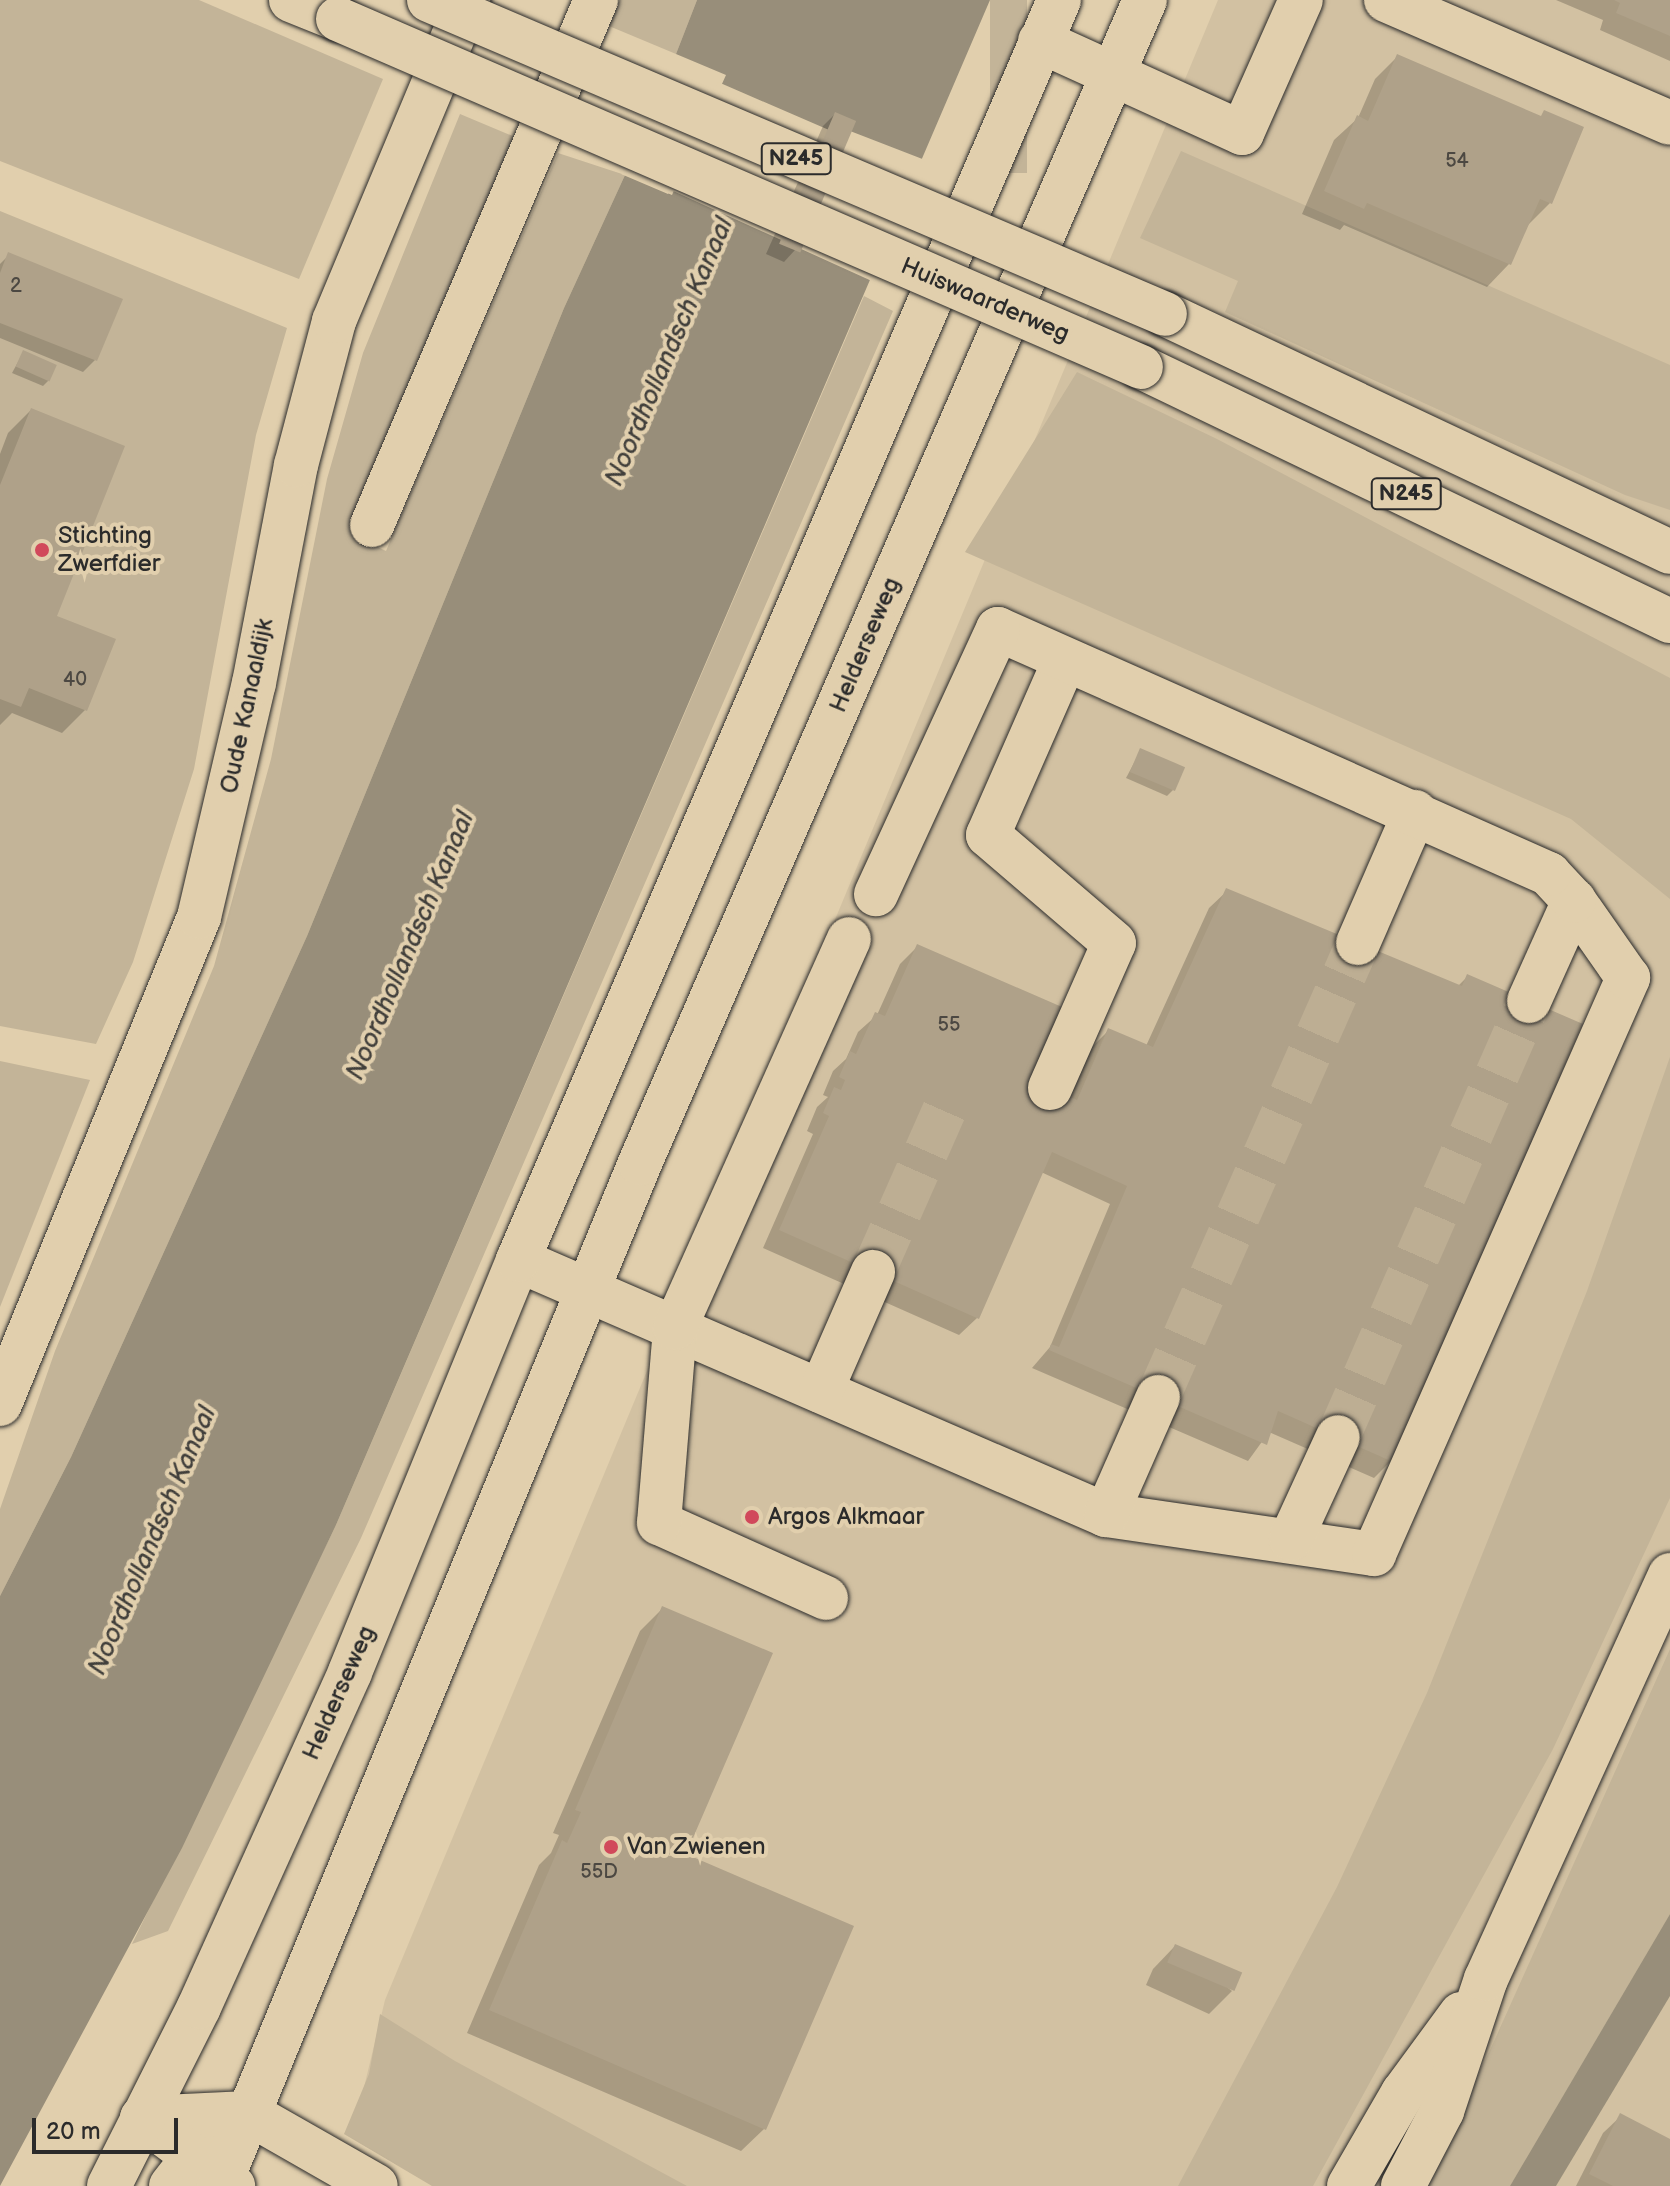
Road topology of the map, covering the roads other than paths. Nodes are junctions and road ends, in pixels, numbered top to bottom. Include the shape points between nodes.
1 (291, 0) edge
2 (429, 0) edge
3 (468, 0) edge
4 (596, 0) edge
5 (1059, 0) edge
6 (1145, 0) edge
7 (1301, 0) edge
8 (1386, 0) edge
9 (1040, 41) junction
10 (1112, 74) junction
11 (1670, 123) edge
12 (372, 525) dead end
13 (1661, 545) edge
14 (1670, 621) edge
15 (1065, 660) junction
16 (1415, 812) junction
17 (876, 894) dead end
18 (1574, 901) junction
19 (849, 939) dead end
20 (1358, 943) tunnel mouth
21 (1529, 1001) tunnel mouth
22 (1050, 1088) dead end
23 (518, 1260) junction
24 (873, 1272) tunnel mouth
25 (587, 1290) junction
26 (675, 1328) junction
27 (821, 1391) junction
28 (1158, 1397) tunnel mouth
29 (0, 1404) edge
30 (1338, 1437) tunnel mouth
31 (1106, 1515) junction
32 (1291, 1539) junction
33 (1670, 1575) edge
34 (826, 1598) dead end
35 (1486, 1979) junction
36 (248, 2113) junction
37 (142, 2118) junction
38 (207, 2180) edge
39 (109, 2186) edge
40 (376, 2186) edge
41 (1349, 2186) edge
42 (1403, 2186) edge

1 - 14 main road, Huiswaarderweg / N245, bridge via 1141,367
2 - 13 main road, N245, bridge via 1165,314
3 - 29 main road, Oude Kanaaldijk via 334,321 296,465 199,917
4 - 12 main road
5 - 9 main road, Helderseweg
6 - 10 main road, Helderseweg
7 - 10 main road via 1242,133
8 - 11 main road
9 - 10 main road
9 - 23 main road, Helderseweg
10 - 25 main road, Helderseweg
15 - 16 main road
15 - 17 main road via 998,629
15 - 22 main road via 988,835 1114,943
16 - 18 main road via 1549,874
16 - 20 main road
18 - 21 main road
18 - 32 main road via 1628,978 1381,1540 1374,1554
19 - 26 main road
23 - 25 main road
23 - 37 main road, Helderseweg via 350,1672 199,2007
24 - 27 main road
25 - 26 main road
25 - 36 main road, Helderseweg
26 - 27 main road
26 - 34 main road via 659,1523
27 - 31 main road
28 - 31 main road
30 - 32 main road
31 - 32 main road
33 - 35 main road
35 - 41 main road via 1403,2093
35 - 42 main road via 1442,2111
36 - 37 main road
36 - 38 main road, Helderseweg
36 - 40 main road
37 - 38 main road, Helderseweg
37 - 39 main road, Helderseweg

